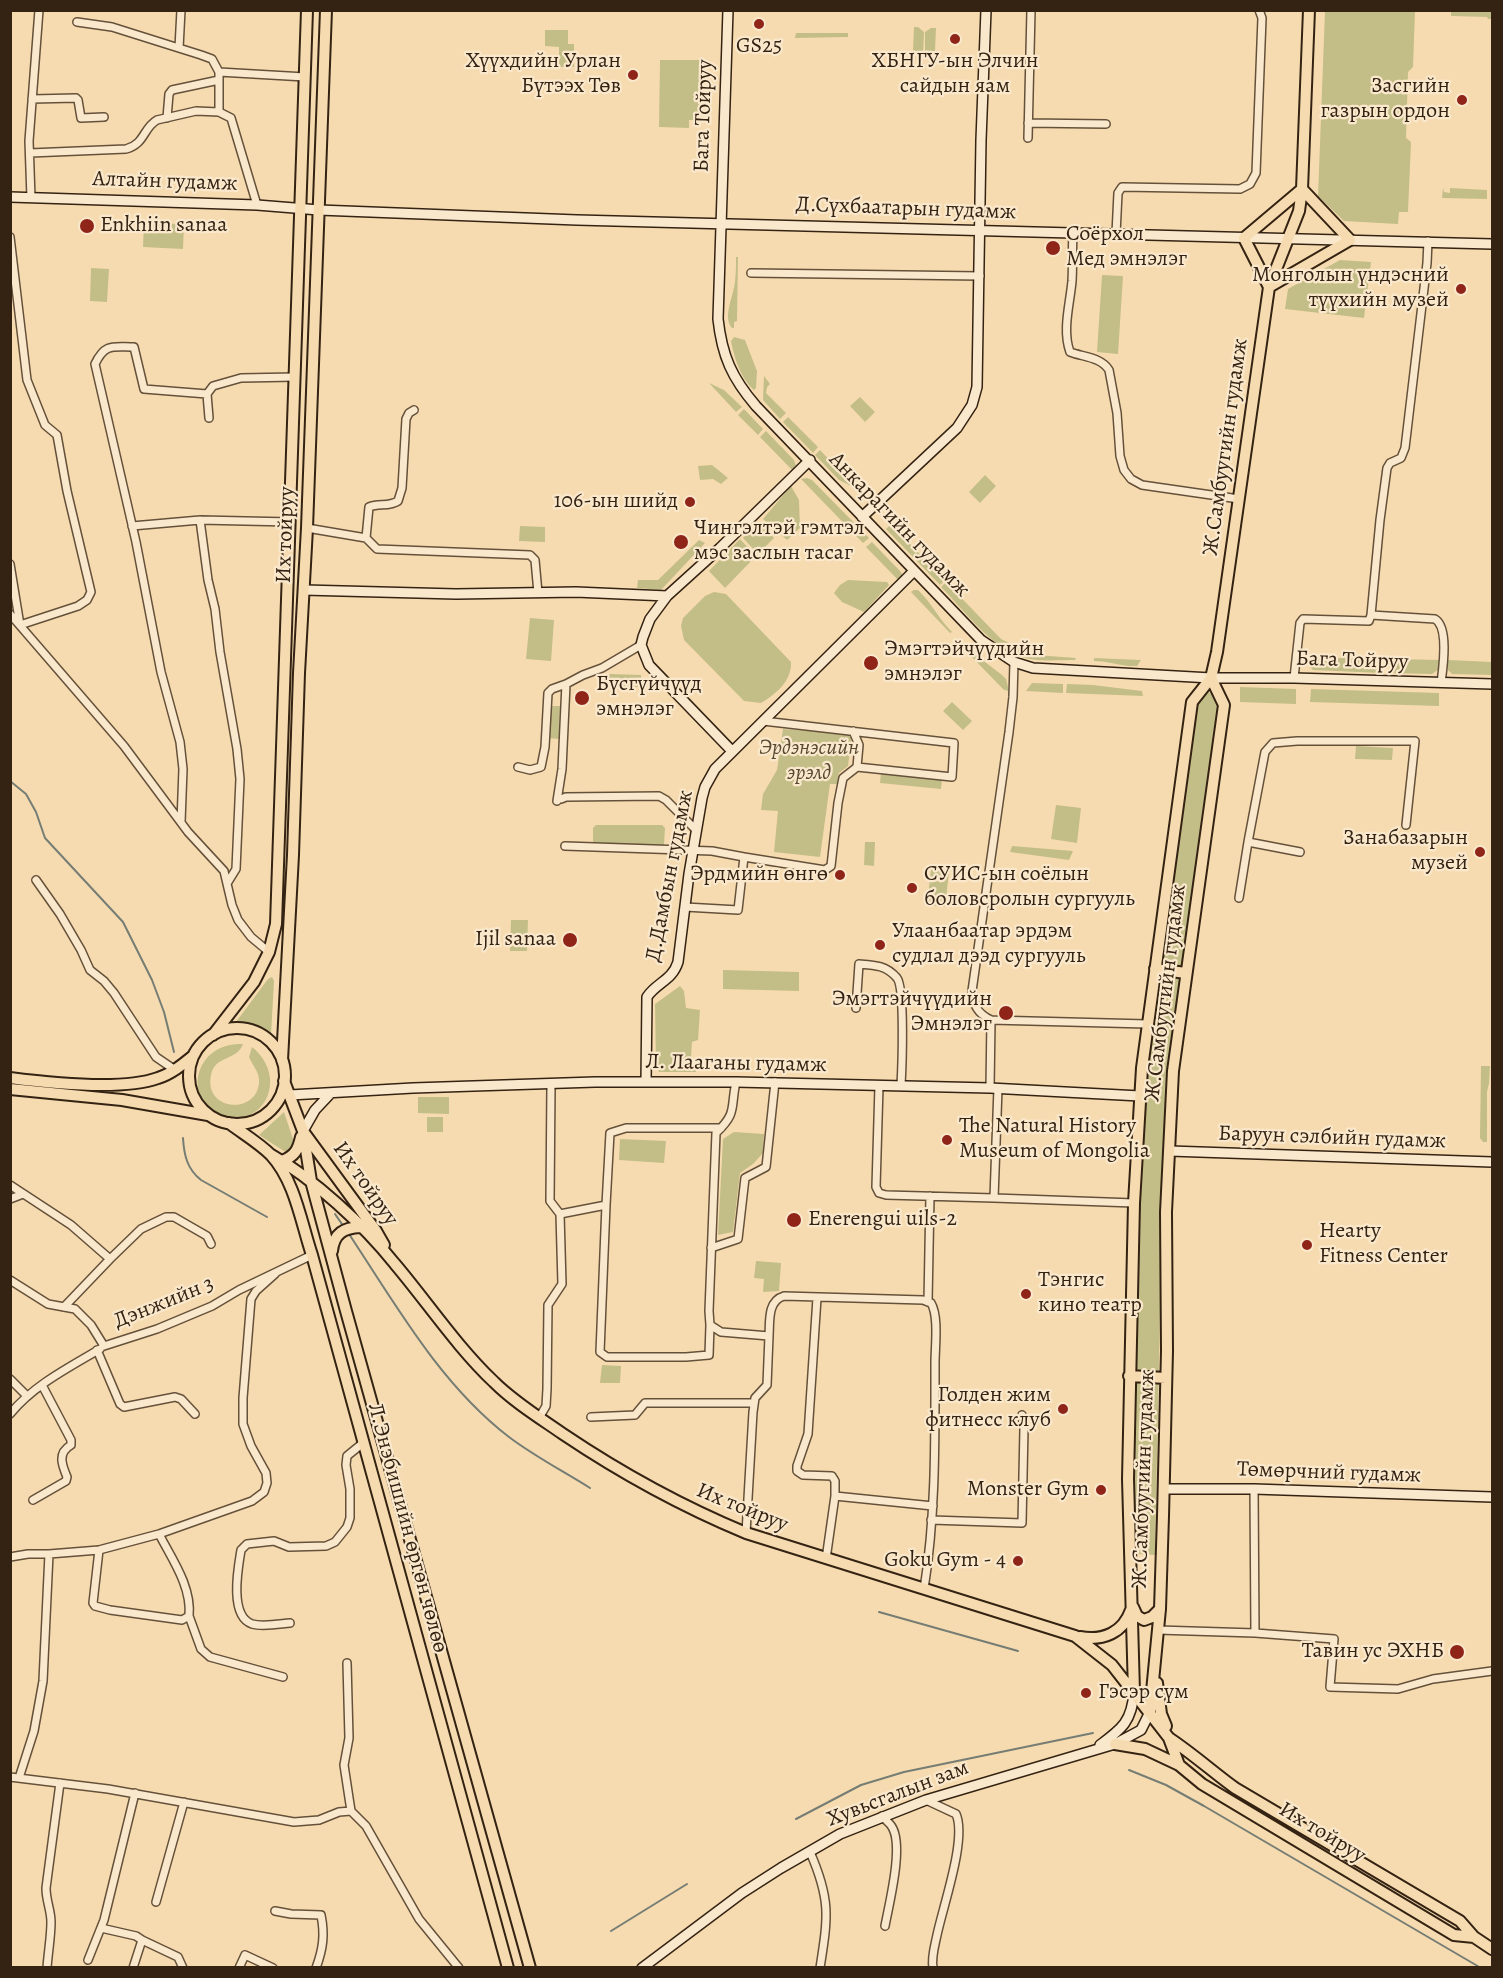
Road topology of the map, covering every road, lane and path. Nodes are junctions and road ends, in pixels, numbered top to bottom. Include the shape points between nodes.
1 (39, 10) edge
2 (181, 10) edge
3 (307, 10) edge
4 (326, 10) edge
5 (728, 10) edge
6 (986, 10) edge
7 (1031, 10) edge
8 (1258, 10) edge
9 (1309, 10) edge
10 (77, 22) dead end
11 (179, 48) junction
12 (219, 72) junction
13 (305, 77) junction
14 (219, 80) junction
15 (32, 99) junction
16 (219, 112) junction
17 (104, 117) dead end
18 (167, 117) junction
19 (1028, 123) junction
20 (1106, 124) dead end
21 (1028, 138) dead end
22 (30, 153) junction
23 (1302, 189) junction
24 (10, 197) edge
25 (31, 198) junction
26 (256, 205) junction
27 (300, 208) junction
28 (319, 210) junction
29 (720, 224) junction
30 (980, 230) junction
31 (1073, 233) junction
32 (1116, 234) junction
33 (10, 237) edge
34 (1244, 238) junction
35 (1288, 239) junction
36 (1350, 240) junction
37 (1428, 242) junction
38 (1492, 244) edge
39 (11, 261) edge
40 (751, 273) dead end
41 (980, 276) junction
42 (1269, 286) junction
43 (295, 377) junction
44 (207, 394) junction
45 (414, 410) dead end
46 (209, 418) dead end
47 (810, 460) junction
48 (1239, 499) junction
49 (862, 517) junction
50 (200, 520) junction
51 (291, 522) junction
52 (132, 526) junction
53 (307, 528) junction
54 (366, 538) junction
55 (10, 564) edge
56 (914, 571) junction
57 (304, 590) junction
58 (538, 593) junction
59 (667, 596) junction
60 (10, 614) edge
61 (1371, 615) junction
62 (20, 625) junction
63 (641, 645) junction
64 (1014, 662) junction
65 (1211, 678) junction
66 (1294, 678) junction
67 (1441, 683) junction
68 (566, 684) junction
69 (1492, 684) edge
70 (763, 721) junction
71 (854, 731) junction
72 (732, 751) junction
73 (518, 767) dead end
74 (857, 767) junction
75 (181, 822) junction
76 (1406, 825) dead end
77 (696, 830) junction
78 (1248, 842) junction
79 (565, 846) dead end
80 (693, 851) junction
81 (1300, 852) dead end
82 (744, 857) junction
83 (36, 880) dead end
84 (228, 882) junction
85 (1239, 898) dead end
86 (684, 907) junction
87 (269, 952) junction
88 (1155, 969) junction
89 (1186, 973) junction
90 (856, 1008) dead end
91 (991, 1020) junction
92 (1147, 1024) junction
93 (213, 1035) junction
94 (193, 1056) junction
95 (282, 1060) junction
96 (175, 1070) junction
97 (10, 1078) edge
98 (284, 1081) junction
99 (646, 1082) junction
100 (736, 1082) junction
101 (775, 1082) junction
102 (551, 1085) junction
103 (901, 1085) junction
104 (879, 1086) junction
105 (994, 1088) junction
106 (10, 1089) edge
107 (331, 1093) junction
108 (290, 1095) junction
109 (1140, 1096) junction
110 (208, 1115) junction
111 (229, 1124) junction
112 (721, 1128) junction
113 (303, 1131) junction
114 (1170, 1151) junction
115 (270, 1154) junction
116 (282, 1161) junction
117 (1492, 1162) edge
118 (311, 1181) junction
119 (10, 1185) edge
120 (23, 1194) junction
121 (930, 1196) junction
122 (994, 1198) junction
123 (10, 1199) edge
124 (1134, 1203) junction
125 (606, 1205) junction
126 (560, 1214) junction
127 (360, 1227) junction
128 (211, 1244) dead end
129 (711, 1248) junction
130 (331, 1254) junction
131 (312, 1255) junction
132 (111, 1259) junction
133 (393, 1261) junction
134 (275, 1274) junction
135 (10, 1280) edge
136 (817, 1298) junction
137 (928, 1302) junction
138 (64, 1307) junction
139 (710, 1325) junction
140 (769, 1336) junction
141 (101, 1348) junction
142 (1130, 1376) junction
143 (1166, 1378) junction
144 (10, 1379) edge
145 (42, 1385) junction
146 (27, 1396) junction
147 (754, 1403) junction
148 (10, 1414) edge
149 (195, 1414) dead end
150 (1022, 1415) dead end
151 (591, 1417) dead end
152 (539, 1418) junction
153 (363, 1443) junction
154 (1164, 1489) junction
155 (1254, 1490) junction
156 (835, 1496) junction
157 (1492, 1497) edge
158 (33, 1500) dead end
159 (933, 1506) junction
160 (931, 1520) junction
161 (746, 1533) junction
162 (159, 1534) junction
163 (99, 1550) junction
164 (49, 1554) junction
165 (10, 1557) edge
166 (826, 1558) junction
167 (924, 1589) junction
168 (1133, 1606) junction
169 (1160, 1609) junction
170 (189, 1616) junction
171 (290, 1623) dead end
172 (1158, 1630) junction
173 (1255, 1633) junction
174 (1075, 1636) junction
175 (1154, 1662) junction
176 (348, 1663) dead end
177 (1492, 1671) edge
178 (283, 1677) dead end
179 (1134, 1692) junction
180 (1150, 1712) junction
181 (1169, 1738) junction
182 (1115, 1744) junction
183 (1095, 1748) junction
184 (1179, 1765) junction
185 (15, 1778) edge
186 (60, 1783) junction
187 (135, 1793) junction
188 (926, 1800) junction
189 (184, 1802) junction
190 (351, 1811) junction
191 (882, 1816) junction
192 (810, 1852) junction
193 (156, 1902) dead end
194 (274, 1911) dead end
195 (885, 1926) dead end
196 (101, 1928) junction
197 (1474, 1937) junction
198 (142, 1940) junction
199 (1492, 1949) edge
200 (88, 1960) dead end
201 (47, 1968) edge
202 (133, 1968) edge
203 (183, 1968) edge
204 (239, 1968) edge
205 (273, 1968) edge
206 (316, 1968) edge
207 (459, 1968) edge
208 (508, 1968) edge
209 (530, 1968) edge
210 (642, 1968) edge
211 (819, 1968) edge
212 (933, 1968) edge

1 - 15 street
2 - 11 street
3 - 13 main road, Их тойруу
4 - 28 main road, Их тойруу
5 - 29 main road, Бага Тойруу
6 - 30 main road
7 - 19 street
8 - 32 street via 1262,18 1256,173 1250,184 1240,189 1122,188 1118,193
9 - 23 main road, Ж.Самбуугийн гудамж
10 - 11 street via 112,27
11 - 12 street via 212,59
12 - 13 street
12 - 14 street
13 - 27 main road, Их тойруу
14 - 16 street
14 - 18 street via 172,90
15 - 17 street via 76,98 81,118
15 - 22 street
16 - 18 street via 196,111
16 - 26 street via 231,118
18 - 22 street via 152,123 138,144 126,149
19 - 20 street
19 - 21 street
22 - 25 street
23 - 34 main road
23 - 35 main road, Ж.Самбуугийн гудамж via 1299,211
23 - 36 main road
24 - 25 main road, Алтайн гудамж
25 - 26 main road, Алтайн гудамж
26 - 27 main road, Алтайн гудамж
27 - 28 main road, Алтайн гудамж
27 - 43 main road, Их тойруу
28 - 29 main road, Д.Сүхбаатарын гудамж
28 - 53 main road, Их тойруу
29 - 30 main road, Д.Сүхбаатарын гудамж
29 - 47 main road, Анкарагийн гудамж via 718,319 728,364 739,386 756,406
30 - 31 main road, Д.Сүхбаатарын гудамж
30 - 41 main road
31 - 32 main road, Д.Сүхбаатарын гудамж
31 - 48 street via 1066,342 1070,352 1096,359 1109,370 1124,470 1142,485
32 - 34 main road, Д.Сүхбаатарын гудамж
33 - 39 street
34 - 35 main road, Д.Сүхбаатарын гудамж
34 - 42 main road
35 - 36 main road, Д.Сүхбаатарын гудамж
35 - 42 main road, Ж.Самбуугийн гудамж
36 - 37 main road, Д.Сүхбаатарын гудамж
36 - 42 main road
37 - 38 main road, Д.Сүхбаатарын гудамж
37 - 61 street via 1405,448 1401,458 1387,468
39 - 62 street via 27,381 45,424 57,435 91,592 78,606
40 - 41 street
41 - 49 main road via 977,387 972,405 957,428
42 - 48 main road, Ж.Самбуугийн гудамж
43 - 44 street via 241,378 213,386
43 - 51 main road, Их тойруу
44 - 46 street
44 - 52 street via 144,389 134,347 109,346 101,352 95,364
45 - 54 street via 406,418 398,501 369,507
47 - 49 main road, Анкарагийн гудамж
47 - 59 main road
48 - 65 main road, Ж.Самбуугийн гудамж
49 - 56 main road, Анкарагийн гудамж
50 - 51 street
50 - 52 street
50 - 84 street via 240,779 236,869
51 - 87 main road, Их тойруу via 276,924
52 - 75 street via 161,672 180,742
53 - 54 street
53 - 57 main road, Их тойруу
54 - 58 street via 376,549 531,555 535,560
55 - 62 street
56 - 64 main road, Анкарагийн гудамж via 981,640
56 - 70 main road, Д.Дамбын гудамж
57 - 58 main road
57 - 95 main road, Их тойруу
58 - 59 main road
59 - 63 main road via 650,619
60 - 62 street
61 - 66 street via 1369,621 1303,619
61 - 67 street via 1439,621 1444,657
62 - 75 street via 124,746
63 - 68 street
63 - 72 main road via 649,665
64 - 65 main road, Анкарагийн гудамж via 1033,668
64 - 91 street via 1009,732 972,991 974,1006
65 - 66 main road, Бага Тойруу
65 - 88 main road, Ж.Самбуугийн гудамж via 1192,702
65 - 89 main road, Ж.Самбуугийн гудамж via 1224,705
66 - 67 main road, Бага Тойруу
67 - 69 main road, Бага Тойруу
68 - 73 street via 548,693 541,767
68 - 77 street via 559,800 659,796
70 - 71 street
70 - 72 main road, Д.Дамбын гудамж
71 - 74 street via 859,745
71 - 74 street via 954,743 952,777
72 - 77 main road, Д.Дамбын гудамж via 705,787
74 - 82 street via 843,778 831,866 825,870
75 - 84 street via 223,870
76 - 78 street via 1414,741 1297,741 1272,744 1265,752
77 - 80 main road, Д.Дамбын гудамж
78 - 81 street
78 - 85 street
79 - 80 street
80 - 82 street
80 - 86 main road, Д.Дамбын гудамж
82 - 86 street via 738,910
83 - 96 street via 60,914 90,970 114,993 156,1057
84 - 87 street via 238,920
86 - 99 main road, Д.Дамбын гудамж via 675,972 647,997
87 - 93 main road, Их тойруу via 254,982
88 - 89 main road
88 - 92 main road, Ж.Самбуугийн гудамж
89 - 114 main road, Ж.Самбуугийн гудамж via 1173,1071
90 - 103 street via 859,964 884,966 898,979
91 - 92 street
91 - 105 street
92 - 109 main road, Ж.Самбуугийн гудамж
93 - 94 main road
93 - 95 main road via 233,1029 254,1031 266,1038
94 - 96 main road
94 - 110 main road via 190,1088
95 - 98 main road
96 - 97 main road via 158,1078 120,1084
98 - 108 main road, Их тойруу
98 - 111 main road via 272,1109 259,1119
99 - 100 main road, Л. Лааганы гудамж
99 - 102 main road, Л. Лааганы гудамж
100 - 101 main road, Л. Лааганы гудамж
100 - 112 street via 734,1109
101 - 104 main road, Л. Лааганы гудамж
101 - 129 street via 766,1167 745,1178 738,1239
102 - 107 main road, Л. Лааганы гудамж
102 - 126 street via 550,1201
103 - 104 main road, Л. Лааганы гудамж
103 - 105 main road, Л. Лааганы гудамж
104 - 121 street via 877,1190 886,1195
105 - 109 main road, Л. Лааганы гудамж
105 - 122 street
106 - 110 main road via 122,1100
107 - 108 main road, Л. Лааганы гудамж
107 - 113 main road
108 - 113 main road, Их тойруу
109 - 124 main road, Ж.Самбуугийн гудамж
110 - 111 main road
111 - 115 main road, Л.Энэбишийн өргөн чөлөө
112 - 125 street via 626,1128 610,1133
112 - 129 street via 716,1133
113 - 116 main road via 298,1149
113 - 118 main road, Их тойруу
113 - 133 main road, Их тойруу via 376,1231
114 - 117 main road, Баруун сэлбийн гудамж
114 - 143 main road, Ж.Самбуугийн гудамж
115 - 116 main road
115 - 131 main road, Л.Энэбишийн өргөн чөлөө via 286,1179
116 - 118 main road
118 - 127 main road, Их тойруу
118 - 130 main road, Л.Энэбишийн өргөн чөлөө
119 - 120 street
120 - 123 street
120 - 132 street via 71,1225
121 - 122 street
121 - 137 street
122 - 124 street
124 - 142 main road, Ж.Самбуугийн гудамж
125 - 126 street
125 - 139 street via 600,1352 607,1357 709,1355
126 - 152 street via 562,1284 548,1305 546,1406
127 - 130 main road via 339,1233
127 - 133 main road, Их тойруу
128 - 132 street via 207,1236 174,1217 166,1217 141,1229
129 - 139 street
130 - 209 main road, Л.Энэбишийн өргөн чөлөө
131 - 134 street, Дэнжийн 3
131 - 153 main road, Л.Энэбишийн өргөн чөлөө
132 - 138 street
133 - 152 main road, Их тойруу via 476,1364
134 - 141 street, Дэнжийн 3 via 212,1306
134 - 162 street via 251,1299 243,1398 243,1424 266,1473 264,1492 252,1501
135 - 138 street, Дэнжийн 3 via 48,1304
136 - 137 street
136 - 140 street via 776,1299
136 - 156 street via 808,1434 797,1471 803,1475 832,1476
137 - 159 street via 933,1307 935,1322
138 - 141 street, Дэнжийн 3 via 75,1309 91,1325
139 - 140 street via 721,1332
140 - 147 street via 767,1385
141 - 145 street
141 - 149 street via 124,1407 175,1397
142 - 143 main road
142 - 168 main road, Ж.Самбуугийн гудамж via 1128,1525
143 - 154 main road, Ж.Самбуугийн гудамж
144 - 146 street
145 - 146 street
145 - 158 street via 71,1445 62,1455 66,1481
146 - 148 street
147 - 151 street via 645,1403 635,1415
147 - 161 street
150 - 160 street via 1022,1523
152 - 161 main road, Их тойруу via 659,1493
153 - 171 street via 347,1456 350,1518 335,1542 289,1548 274,1540 248,1544 241,1550 236,1586 244,1617 251,1624
153 - 208 main road, Л.Энэбишийн өргөн чөлөө
154 - 155 main road, Төмөрчний гудамж
154 - 169 main road, Ж.Самбуугийн гудамж
155 - 157 main road, Төмөрчний гудамж
155 - 173 street
156 - 159 street
156 - 166 street
159 - 160 street
160 - 167 street
161 - 166 main road, Их тойруу
162 - 163 street
162 - 170 street via 188,1595
163 - 164 street
163 - 170 street via 95,1606 182,1620
164 - 165 street
164 - 185 street via 43,1681 34,1731
166 - 167 main road, Их тойруу
167 - 174 main road, Их тойруу
168 - 169 main road via 1137,1616 1144,1620
168 - 174 main road via 1124,1624 1113,1634 1098,1639
168 - 179 main road, Ж.Самбуугийн гудамж
169 - 172 main road, Ж.Самбуугийн гудамж
170 - 178 street via 201,1649 210,1657
172 - 173 street
172 - 175 main road, Ж.Самбуугийн гудамж
173 - 177 street via 1334,1639 1330,1687 1398,1689 1433,1679
174 - 179 main road, Их тойруу via 1112,1665
175 - 180 main road, Ж.Самбуугийн гудамж
175 - 181 main road via 1161,1714
176 - 190 street via 349,1738 344,1765
179 - 180 main road, Их тойруу
179 - 183 main road via 1133,1708 1125,1723
180 - 181 main road, Их тойруу
180 - 182 main road via 1141,1730
181 - 184 main road, Их тойруу
181 - 197 main road, Их тойруу via 1235,1788 1461,1922
182 - 183 main road
182 - 184 main road via 1144,1749
183 - 188 main road, Хувьсгалын зам
184 - 197 main road, Их тойруу via 1202,1784 1454,1935
185 - 186 street
186 - 187 street
186 - 201 street via 46,1888 51,1924
187 - 189 street
187 - 196 street
188 - 191 main road, Хувьсгалын зам
188 - 212 street via 956,1814 959,1830
189 - 190 street via 294,1822 319,1821
189 - 193 street
190 - 207 street via 366,1826 419,1919
191 - 192 main road, Хувьсгалын зам
191 - 195 street via 892,1827 896,1849
192 - 210 main road, Хувьсгалын зам via 718,1910
192 - 211 street via 824,1886 827,1907
194 - 206 street via 321,1915 325,1933
196 - 198 street
196 - 200 street
197 - 199 main road, Их тойруу
198 - 202 street
198 - 203 street via 178,1957
204 - 205 street via 244,1955

